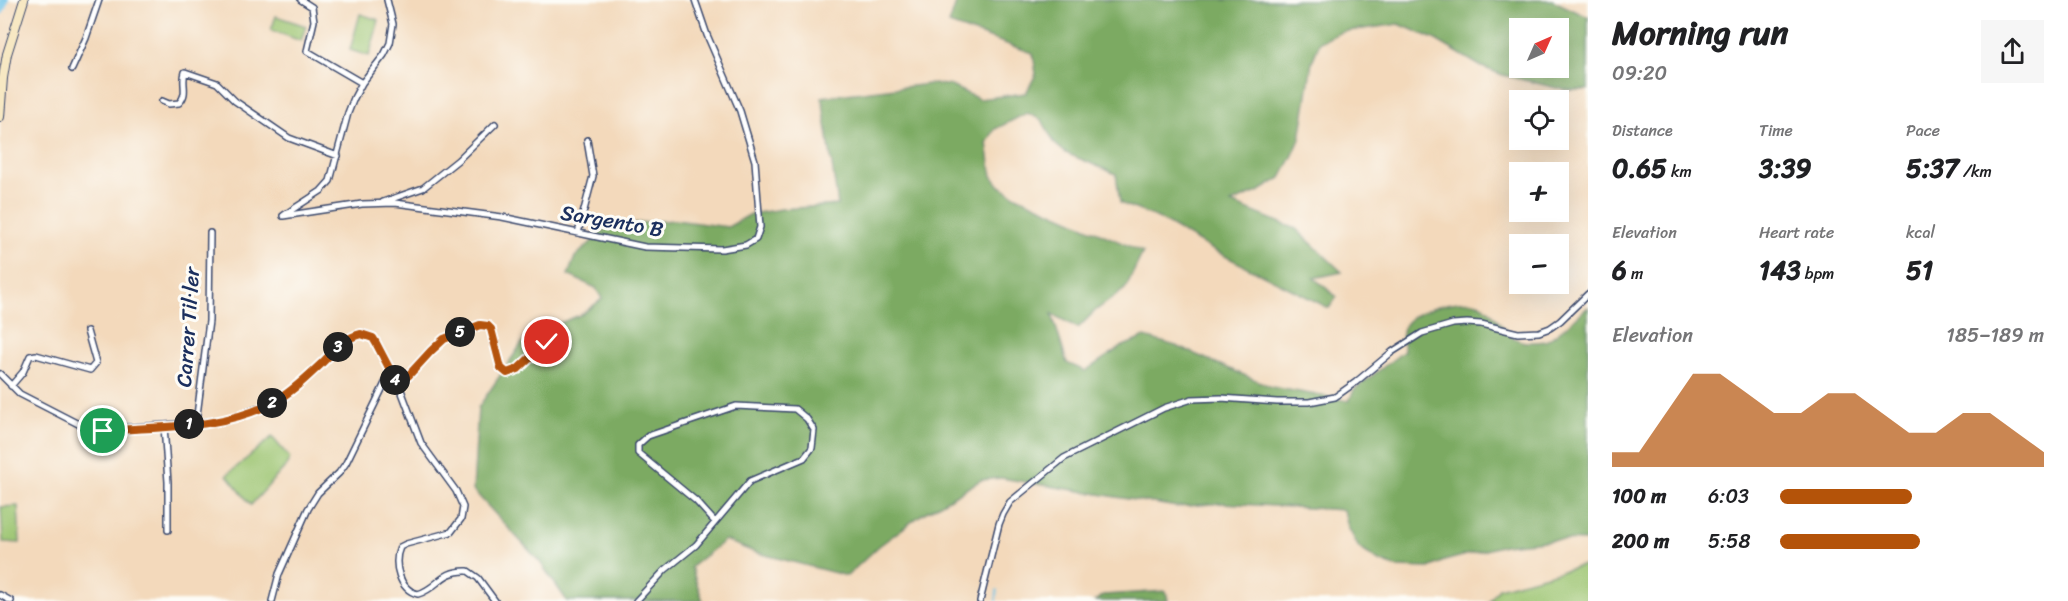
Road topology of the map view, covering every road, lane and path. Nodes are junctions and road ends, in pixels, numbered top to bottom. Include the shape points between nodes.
1 (24, 0) edge
2 (99, 0) edge
3 (301, 0) edge
4 (387, 0) edge
5 (695, 0) edge
6 (72, 69) dead end
7 (362, 83) junction
8 (162, 101) dead end
9 (0, 117) edge
10 (495, 124) dead end
11 (587, 140) dead end
12 (338, 156) junction
13 (379, 204) junction
14 (210, 233) dead end
15 (578, 233) junction
16 (1588, 294) edge
17 (87, 331) dead end
18 (547, 342) dead end
19 (391, 372) junction
20 (0, 374) edge
21 (397, 383) junction
22 (11, 386) junction
23 (196, 423) junction
24 (164, 426) junction
25 (715, 522) junction
26 (168, 530) dead end
27 (0, 596) edge
28 (10, 601) edge
29 (272, 601) edge
30 (495, 601) edge
31 (636, 601) edge
32 (981, 601) edge

1 - 9 street via 7,54
2 - 6 street
3 - 7 street via 312,7 314,21 307,51
4 - 7 street via 393,24 390,44
5 - 15 street, Sargento B via 750,141 757,180 759,235 746,245 722,249 645,247
7 - 12 street via 348,113
8 - 12 street via 179,103 184,98 185,72 217,83 235,101 289,138
10 - 13 street via 423,188
11 - 15 street via 593,176
12 - 13 street, Sargento B via 326,187 283,216
13 - 15 street, Sargento B via 502,217
14 - 23 street, Carrer Til·ler via 209,321
16 - 32 street via 1560,321 1539,332 1518,333 1467,323 1422,333 1335,397 1309,402 1192,399 1164,408 1064,458 1010,502 999,524
17 - 22 street via 96,363 90,370 30,356
18 - 21 street via 518,369 507,373 501,368 491,329 480,325 439,342
19 - 21 street
19 - 23 street via 373,338 354,335 274,402 234,418
19 - 29 street via 346,464 308,509 279,574
20 - 22 street
21 - 30 street via 421,443 461,498 463,514 451,532 400,548 400,579 418,594 452,572 468,571
22 - 24 street via 90,430
23 - 24 street
24 - 26 street
25 - 25 street via 638,453 638,445 648,436 736,406 795,409 814,430 812,448 804,458 750,481
25 - 31 street
27 - 28 street

